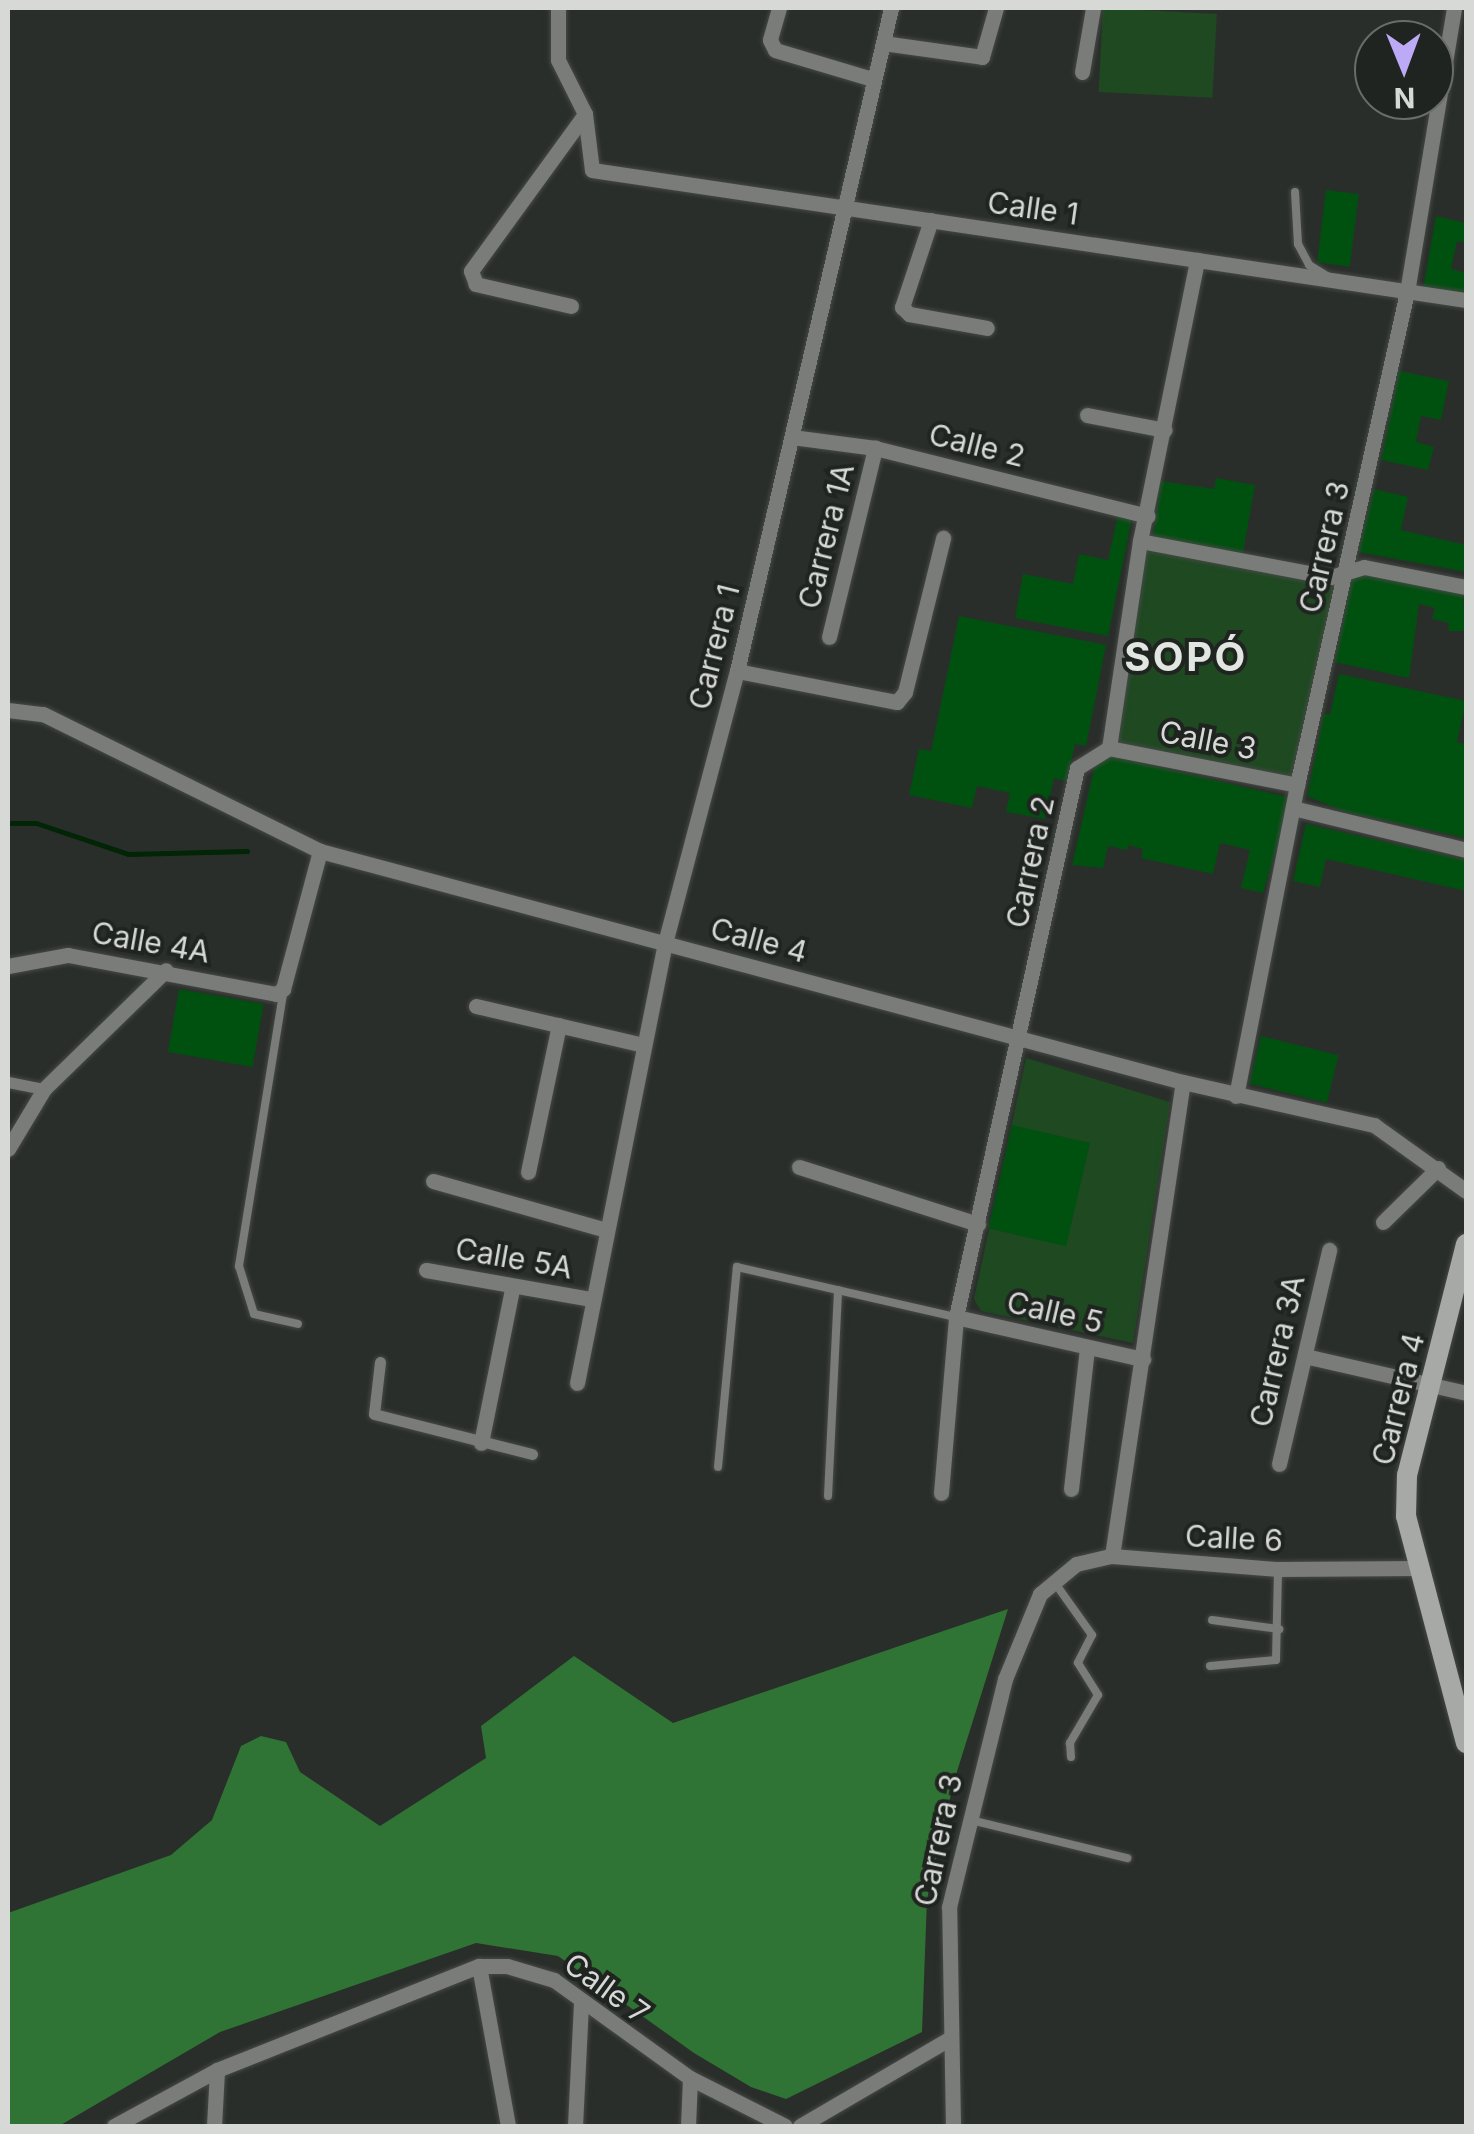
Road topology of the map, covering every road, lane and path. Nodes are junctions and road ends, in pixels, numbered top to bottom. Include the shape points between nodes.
1 (558, 8) edge
2 (779, 8) edge
3 (891, 8) edge
4 (996, 8) edge
5 (1093, 8) edge
6 (883, 43) junction
7 (1082, 72) dead end
8 (872, 79) junction
9 (586, 114) junction
10 (1438, 120) edge
11 (1296, 192) dead end
12 (840, 207) junction
13 (931, 220) junction
14 (1197, 260) junction
15 (1335, 281) junction
16 (1407, 292) junction
17 (1466, 300) edge
18 (571, 306) dead end
19 (987, 328) dead end
20 (1087, 415) dead end
21 (1165, 430) junction
22 (792, 437) junction
23 (875, 448) junction
24 (1148, 516) junction
25 (943, 538) dead end
26 (1140, 542) junction
27 (1347, 572) junction
28 (1466, 588) edge
29 (829, 637) dead end
30 (737, 672) junction
31 (8, 710) edge
32 (1109, 748) junction
33 (1297, 785) junction
34 (1293, 808) junction
35 (320, 850) junction
36 (1466, 850) edge
37 (665, 943) junction
38 (8, 966) edge
39 (166, 970) junction
40 (284, 989) junction
41 (476, 1006) dead end
42 (560, 1025) junction
43 (1022, 1039) junction
44 (644, 1044) junction
45 (8, 1082) edge
46 (1183, 1082) junction
47 (44, 1089) junction
48 (1236, 1096) junction
49 (8, 1149) edge
50 (799, 1167) dead end
51 (1438, 1168) junction
52 (528, 1172) dead end
53 (433, 1182) dead end
54 (1466, 1191) edge
55 (1382, 1222) dead end
56 (978, 1224) junction
57 (606, 1230) junction
58 (1466, 1244) edge
59 (1329, 1250) dead end
60 (426, 1270) dead end
61 (512, 1289) junction
62 (838, 1290) junction
63 (591, 1299) junction
64 (956, 1317) junction
65 (298, 1324) dead end
66 (1087, 1348) junction
67 (1305, 1356) junction
68 (1142, 1359) junction
69 (380, 1362) dead end
70 (577, 1383) dead end
71 (1432, 1386) junction
72 (1466, 1393) edge
73 (481, 1442) junction
74 (532, 1454) dead end
75 (1279, 1464) dead end
76 (718, 1466) dead end
77 (1071, 1489) dead end
78 (941, 1494) dead end
79 (828, 1496) dead end
80 (1112, 1556) junction
81 (1419, 1568) junction
82 (1278, 1569) junction
83 (1052, 1579) junction
84 (1212, 1620) dead end
85 (1280, 1630) junction
86 (1210, 1666) dead end
87 (1466, 1738) edge
88 (1071, 1757) dead end
89 (967, 1819) junction
90 (1127, 1858) dead end
91 (479, 1966) junction
92 (581, 2004) junction
93 (948, 2039) junction
94 (217, 2070) junction
95 (690, 2078) junction
96 (755, 2122) edge
97 (114, 2126) edge
98 (214, 2126) edge
99 (508, 2126) edge
100 (575, 2126) edge
101 (688, 2126) edge
102 (785, 2126) edge
103 (800, 2126) edge
104 (952, 2126) edge

1 - 9 street via 558,60
2 - 8 street via 770,46
3 - 6 street, Carrera 1
4 - 6 street via 982,57
5 - 7 street
6 - 8 street, Carrera 1
8 - 12 street, Carrera 1
9 - 12 street, Calle 1 via 592,170
9 - 18 street via 470,270 476,284
10 - 16 street, Carrera 3
11 - 15 lane via 1298,244 1309,264
12 - 13 street, Calle 1
12 - 22 street, Carrera 1
13 - 14 street, Calle 1
13 - 19 street via 902,306 908,314
14 - 15 street, Calle 1
14 - 21 street
15 - 16 street, Calle 1
16 - 17 street, Calle 1
16 - 27 street, Carrera 3
20 - 21 street
21 - 24 street
22 - 23 street, Calle 2
22 - 30 street, Carrera 1
23 - 24 street, Calle 2
23 - 29 street, Carrera 1A
24 - 26 street
25 - 30 street via 906,692 897,702
26 - 27 street via 1331,577
26 - 32 street
27 - 28 street via 1364,567
27 - 33 street, Carrera 3
30 - 37 street, Carrera 1
31 - 35 street, Calle 4 via 43,714
32 - 33 street, Calle 3
32 - 43 street, Carrera 2 via 1077,768
33 - 34 street, Carrera 3
34 - 36 street
34 - 48 street, Carrera 3
35 - 37 street, Calle 4
35 - 40 street
37 - 43 street, Calle 4
37 - 44 street, Carrera 1
38 - 39 street, Calle 4A via 68,955
39 - 40 street, Calle 4A via 268,994
39 - 47 street
40 - 65 lane via 238,1266 254,1314
41 - 42 street
42 - 44 street
42 - 52 street
43 - 46 street, Calle 4
43 - 56 street, Carrera 2
44 - 57 street, Carrera 1
45 - 47 street
46 - 48 street, Calle 4
46 - 68 street
47 - 49 street
48 - 51 street, Calle 4 via 1374,1125
50 - 56 street
51 - 54 street, Calle 4
51 - 55 street
53 - 57 street
56 - 64 street, Carrera 2
57 - 63 street, Carrera 1
58 - 71 main road, Carrera 4
59 - 67 street, Carrera 3A
60 - 61 street, Calle 5A
61 - 63 street, Calle 5A
61 - 73 street
62 - 64 lane
62 - 76 lane via 738,1267
62 - 79 lane
63 - 70 street, Carrera 1
64 - 66 street, Calle 5
64 - 78 street, Carrera 2
66 - 68 street, Calle 5
66 - 77 street
67 - 71 street
67 - 75 street, Carrera 3A
68 - 80 street
69 - 73 street via 374,1414
71 - 72 street
71 - 81 main road, Carrera 4 via 1407,1475 1406,1516
73 - 74 street
80 - 82 street, Calle 6
80 - 83 street, Calle 6 via 1076,1564
81 - 82 street, Calle 6
81 - 87 main road, Carrera 4
82 - 85 lane
83 - 88 lane via 1092,1635 1078,1664 1098,1695 1070,1743
83 - 89 street, Carrera 3 via 1005,1679
84 - 85 lane
85 - 86 lane via 1276,1660
89 - 90 lane
89 - 93 street, Carrera 3 via 948,1907
91 - 92 street, Calle 7 via 540,1973
91 - 94 street, Calle 7
91 - 99 street
92 - 95 street, Calle 7
92 - 100 street
93 - 103 street
93 - 104 street, Carrera 3
94 - 97 street, Calle 7
94 - 98 street
95 - 96 street, Calle 7
95 - 101 street
96 - 102 street, Calle 7

